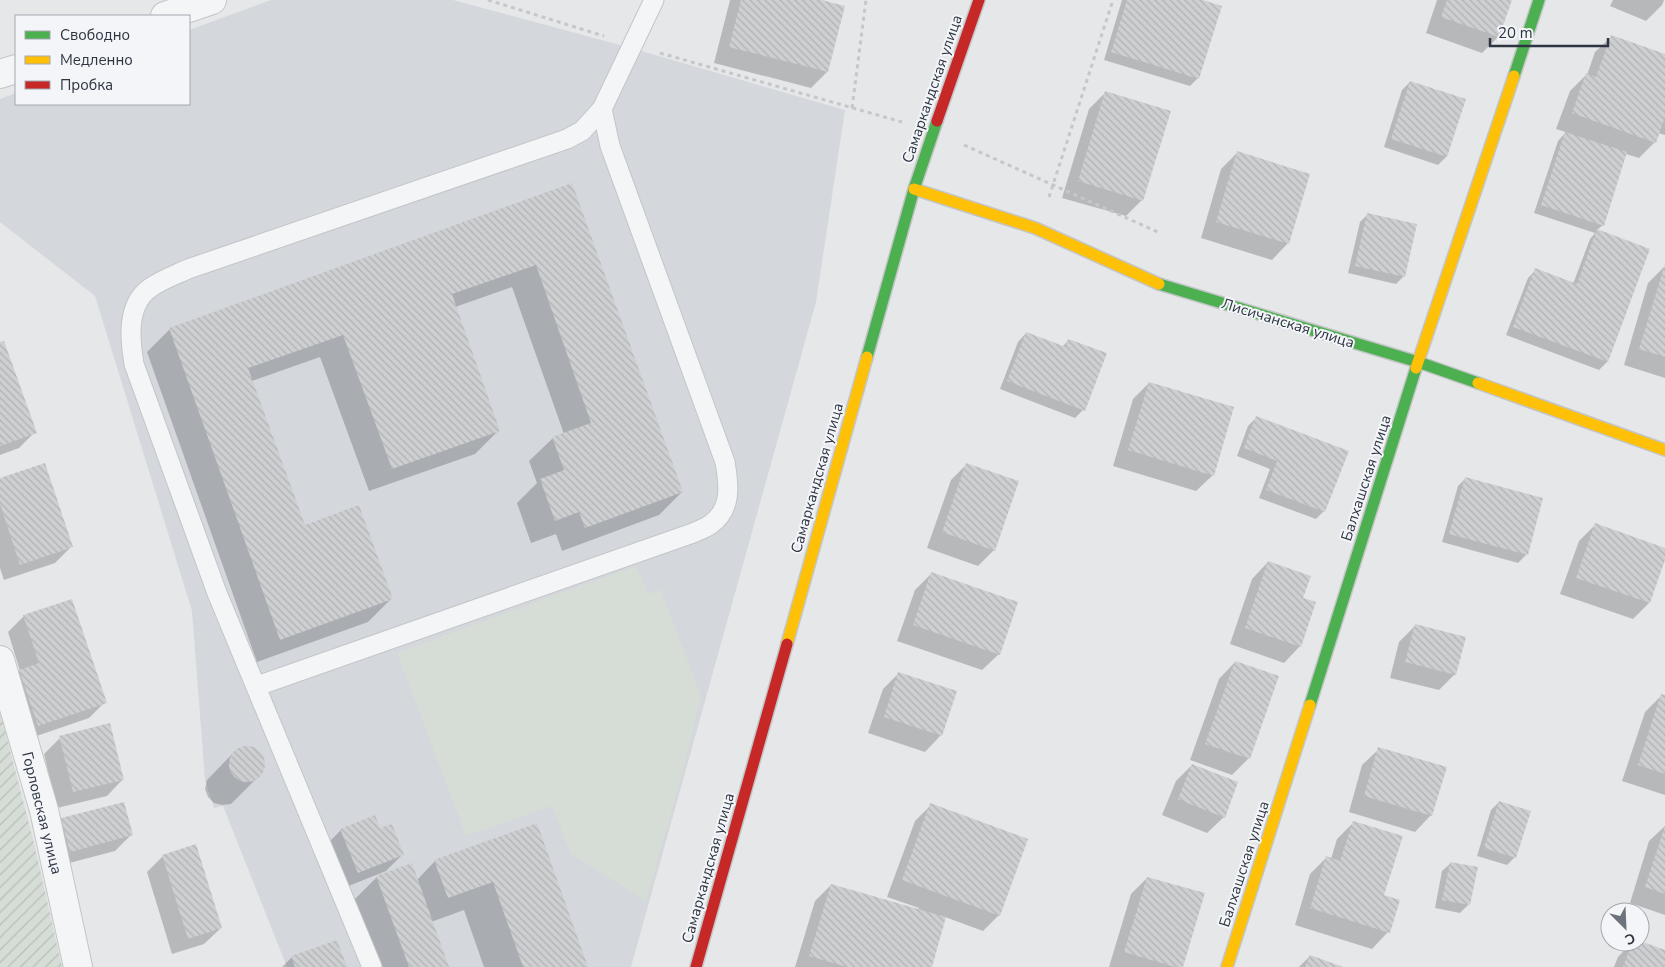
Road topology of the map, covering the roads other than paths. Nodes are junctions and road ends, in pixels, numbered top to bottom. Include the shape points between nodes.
1 (212, 0) edge
2 (654, 0) edge
3 (979, 0) edge
4 (1539, 0) edge
5 (169, 15) edge
6 (15, 68) edge
7 (0, 74) edge
8 (602, 109) junction
9 (914, 189) junction
10 (1418, 362) junction
11 (1665, 450) edge
12 (0, 660) edge
13 (257, 686) junction
14 (78, 967) edge
15 (372, 967) edge
16 (696, 967) edge
17 (1227, 967) edge

1 - 5 street
2 - 8 lane
3 - 9 street, Самаркандская улица
4 - 10 street, Балхашская улица
6 - 7 street
8 - 13 lane via 582,131 567,139 188,269 148,290 136,306 131,336 134,364 217,593
8 - 13 lane via 610,146 725,462 728,477 725,510 712,524 693,533
9 - 10 street, Лисичанская улица via 1036,228 1161,285
9 - 16 street, Самаркандская улица
10 - 11 street, Лисичанская улица
10 - 17 street, Балхашская улица
12 - 14 street, Горловская улица via 44,810
13 - 15 lane

